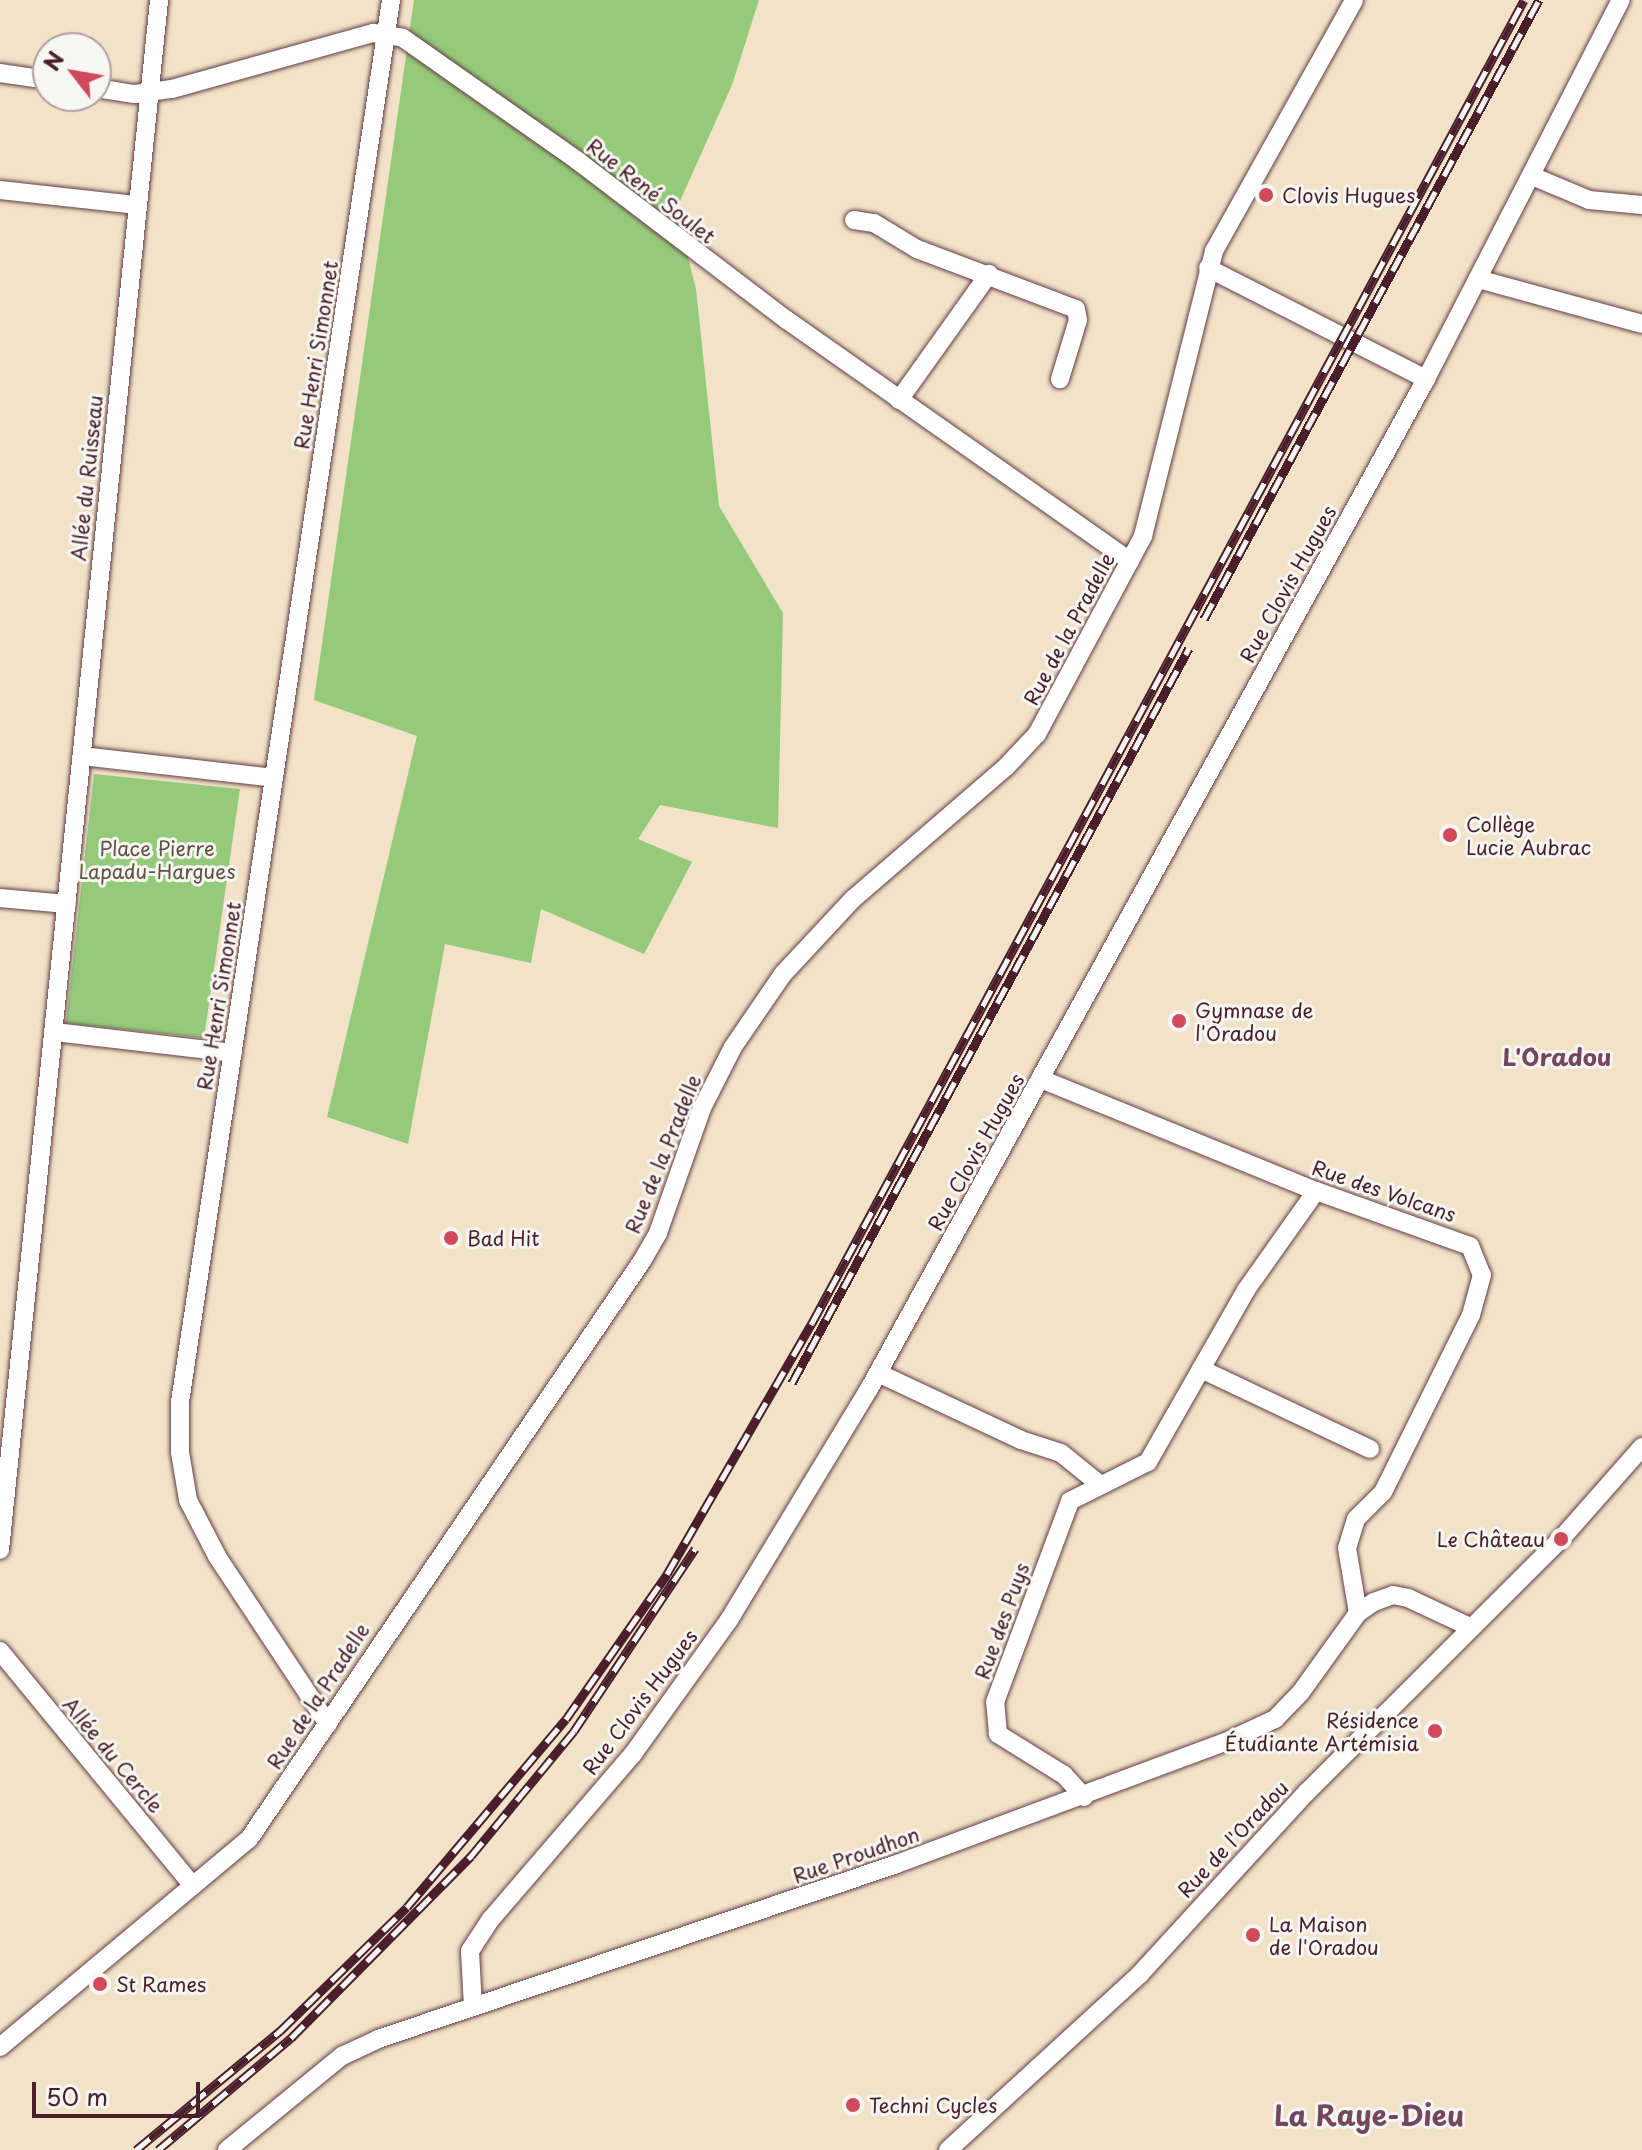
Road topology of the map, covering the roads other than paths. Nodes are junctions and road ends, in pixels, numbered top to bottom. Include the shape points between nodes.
1 (159, 0) edge
2 (391, 0) edge
3 (1354, 0) edge
4 (1621, 0) edge
5 (386, 35) junction
6 (0, 73) edge
7 (32, 78) edge
8 (112, 89) edge
9 (146, 92) junction
10 (1532, 176) junction
11 (0, 190) edge
12 (135, 205) junction
13 (1642, 205) edge
14 (854, 220) dead end
15 (1208, 268) junction
16 (989, 274) junction
17 (1478, 279) junction
18 (1642, 324) edge
19 (1060, 379) dead end
20 (1426, 379) junction
21 (899, 400) junction
22 (1130, 561) junction
23 (82, 756) junction
24 (274, 778) junction
25 (0, 898) edge
26 (67, 904) junction
27 (55, 1032) junction
28 (233, 1053) junction
29 (1041, 1079) junction
30 (1316, 1191) junction
31 (1201, 1369) junction
32 (878, 1373) junction
33 (1642, 1447) edge
34 (1370, 1449) dead end
35 (1098, 1483) junction
36 (0, 1550) edge
37 (1358, 1613) junction
38 (1470, 1627) junction
39 (0, 1651) edge
40 (328, 1724) junction
41 (1084, 1797) junction
42 (193, 1886) junction
43 (473, 2007) junction
44 (0, 2047) edge
45 (227, 2150) edge
46 (948, 2150) edge

1 - 9 street, Allée du Ruisseau
2 - 5 street, Rue Henri Simonnet
3 - 15 street, Rue de la Pradelle
4 - 10 street, Rue Clovis Hugues
5 - 9 street via 373,33
5 - 21 street, Rue René Soulet via 403,38 578,161
5 - 24 street, Rue Henri Simonnet
6 - 7 street
8 - 9 street
9 - 12 street, Allée du Ruisseau
10 - 13 street via 1589,200
10 - 17 street, Rue Clovis Hugues
11 - 12 street
12 - 23 street, Allée du Ruisseau
14 - 16 street via 874,223 917,249
15 - 20 street
15 - 22 street, Rue de la Pradelle via 1152,507
16 - 19 street via 1076,309 1078,320
16 - 21 street
17 - 18 street
17 - 20 street, Rue Clovis Hugues
20 - 29 street, Rue Clovis Hugues
21 - 22 street, Rue René Soulet
22 - 40 street, Rue de la Pradelle via 1052,711 1022,751 819,932 748,1024 702,1108 658,1233 642,1261 400,1610
23 - 24 street
23 - 26 street, Allée du Ruisseau
24 - 28 street, Rue Henri Simonnet
25 - 26 street
26 - 27 street, Allée du Ruisseau
27 - 28 street
27 - 36 street, Allée du Ruisseau
28 - 40 street, Rue Henri Simonnet via 180,1402 180,1452 188,1500 217,1556
29 - 30 street, Rue des Volcans
29 - 32 street, Rue Clovis Hugues
30 - 31 street, Rue des Puys via 1246,1290
30 - 37 street, Rue des Volcans via 1470,1246 1482,1275 1471,1315 1383,1492 1356,1519 1347,1548
31 - 34 street
31 - 35 street, Rue des Puys via 1148,1462
32 - 35 street via 1021,1440 1061,1453
32 - 43 street, Rue Clovis Hugues via 720,1632 633,1754 470,1951
33 - 38 street, Rue de l'Oradou via 1561,1539
35 - 41 street, Rue des Puys via 1070,1501 995,1702 998,1734 1064,1775
37 - 38 street, Rue Proudhon via 1393,1595 1446,1612
37 - 41 street, Rue Proudhon via 1275,1719
38 - 46 street, Rue de l'Oradou via 1307,1792 1140,1974
39 - 42 street, Allée du Cercle
40 - 42 street, Rue de la Pradelle via 249,1839
41 - 43 street, Rue Proudhon
42 - 44 street, Rue de la Pradelle
43 - 45 street, Rue Proudhon via 342,2056

